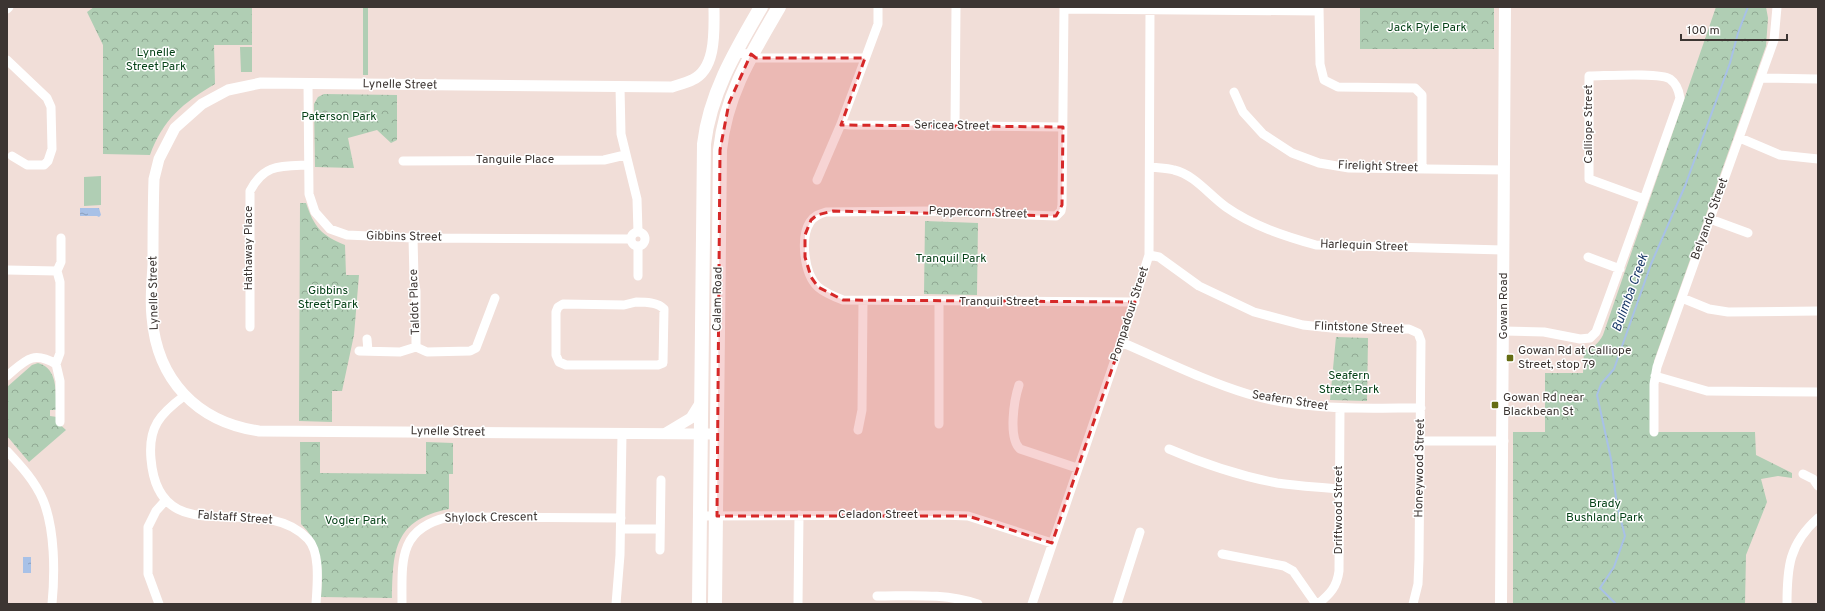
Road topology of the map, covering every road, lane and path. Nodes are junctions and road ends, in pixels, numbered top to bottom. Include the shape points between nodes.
1 (9, 7) edge
2 (714, 7) edge
3 (761, 7) edge
4 (779, 7) edge
5 (878, 7) edge
6 (956, 7) edge
7 (1505, 7) edge
8 (1777, 7) edge
9 (1064, 8) edge
10 (7, 9) edge
11 (1319, 9) edge
12 (1150, 10) junction
13 (735, 53) junction
14 (751, 54) junction
15 (865, 58) junction
16 (7, 60) edge
17 (1761, 78) junction
18 (1818, 79) edge
19 (308, 84) junction
20 (620, 87) junction
21 (1234, 92) dead end
22 (841, 124) junction
23 (955, 126) junction
24 (1063, 127) junction
25 (1740, 138) junction
26 (625, 155) junction
27 (12, 156) dead end
28 (1818, 159) edge
29 (403, 161) dead end
30 (308, 165) junction
31 (1150, 167) junction
32 (1422, 168) junction
33 (1504, 170) junction
34 (817, 180) dead end
35 (1644, 199) junction
36 (1710, 219) junction
37 (638, 232) junction
38 (1748, 233) dead end
39 (61, 238) dead end
40 (413, 238) junction
41 (631, 239) junction
42 (638, 246) junction
43 (1503, 250) junction
44 (1149, 256) junction
45 (1588, 257) dead end
46 (1620, 269) junction
47 (7, 270) edge
48 (57, 271) junction
49 (638, 276) dead end
50 (494, 298) dead end
51 (1682, 298) junction
52 (863, 301) junction
53 (640, 302) joint
54 (939, 302) junction
55 (1135, 302) junction
56 (1818, 310) edge
57 (250, 327) dead end
58 (1504, 331) junction
59 (1418, 333) joint
60 (367, 339) dead end
61 (1121, 342) junction
62 (416, 347) junction
63 (56, 364) junction
64 (7, 376) edge
65 (1655, 376) junction
66 (1019, 385) dead end
67 (1818, 392) edge
68 (184, 396) junction
69 (701, 402) junction
70 (1340, 408) junction
71 (1421, 408) junction
72 (60, 422) dead end
73 (939, 424) dead end
74 (858, 430) dead end
75 (1654, 432) dead end
76 (701, 433) junction
77 (622, 434) junction
78 (666, 434) junction
79 (717, 434) junction
80 (1420, 441) junction
81 (1504, 441) junction
82 (1169, 449) dead end
83 (7, 451) edge
84 (1077, 468) junction
85 (1803, 474) dead end
86 (661, 480) dead end
87 (1818, 486) edge
88 (1339, 489) junction
89 (165, 500) junction
90 (799, 515) junction
91 (700, 516) junction
92 (717, 516) junction
93 (621, 518) junction
94 (1818, 518) edge
95 (621, 529) junction
96 (660, 529) junction
97 (1140, 532) dead end
98 (1052, 543) junction
99 (660, 550) dead end
100 (1222, 554) dead end
101 (877, 596) dead end
102 (52, 604) edge
103 (159, 604) edge
104 (316, 604) edge
105 (402, 604) edge
106 (616, 604) edge
107 (699, 604) edge
108 (715, 604) edge
109 (798, 604) edge
110 (978, 604) edge
111 (1032, 604) edge
112 (1117, 604) edge
113 (1317, 604) edge
114 (1413, 604) edge
115 (1501, 604) edge
116 (1787, 604) edge

1 - 10 street
2 - 20 street, Lynelle Street via 712,51 701,74 693,80 672,87
3 - 13 main road, Calam Road
4 - 14 main road, Calam Road
5 - 15 street via 878,24
6 - 23 street
7 - 33 main road, Gowan Road
8 - 17 street, Belyando Street via 1774,40
9 - 12 street
9 - 24 street, Peppercorn Street
11 - 12 street
11 - 32 street via 1320,64 1324,80 1338,87 1415,88 1422,95
12 - 31 street, Pompadour Street
13 - 14 street
13 - 69 main road, Calam Road via 718,87 707,125 704,150
14 - 15 street via 756,58
14 - 79 main road, Calam Road via 729,103 720,150
15 - 22 street
16 - 27 street via 47,98 51,107 52,149 48,161 44,165 27,165
17 - 18 street
17 - 25 street, Belyando Street
19 - 20 street, Lynelle Street
19 - 30 street, Gibbins Street
19 - 68 street, Lynelle Street via 261,83 228,90 202,104 175,128 159,159 154,180 152,317 155,341 163,364
20 - 26 street via 621,134
21 - 32 street, Firelight Street via 1243,112 1263,134 1292,153 1319,163 1349,168
22 - 23 street, Sericea Street
22 - 34 street
23 - 24 street, Sericea Street
24 - 52 street, Peppercorn Street via 1062,205 1056,216 930,211 833,211 817,215 811,220 805,235 805,257 811,277 818,287 828,294 843,300
25 - 28 street via 1780,155
25 - 36 street, Belyando Street
26 - 29 street, Tanguile Place via 604,160
26 - 37 street via 637,199
30 - 40 street, Gibbins Street via 308,194 315,212 330,229 347,235
30 - 57 street, Hathaway Place via 280,166 265,171 250,191
31 - 43 street, Harlequin Street via 1174,170 1187,175 1226,207 1259,226 1316,245
31 - 44 street, Pompadour Street
32 - 33 street, Firelight Street
33 - 43 main road, Gowan Road
35 - 35 street, Calliope Street via 1589,179 1589,76 1658,76 1670,79 1678,88 1680,98
35 - 46 street, Calliope Street
36 - 38 street
36 - 51 street, Belyando Street
37 - 41 street via 633,234
37 - 42 street via 643,233 645,240
39 - 48 street via 61,262
40 - 41 street, Gibbins Street
40 - 62 street, Taldot Place
41 - 42 street
42 - 49 street
43 - 58 main road, Gowan Road
44 - 55 street, Pompadour Street
44 - 59 street, Flintstone Street via 1159,257 1199,286 1254,312 1303,325 1341,329 1408,329
45 - 46 street
46 - 58 street, Calliope Street via 1596,332 1590,338 1580,339 1544,332
47 - 48 street
48 - 63 street via 60,282 60,353
50 - 62 street, Taldot Place via 476,348 470,351 427,352
51 - 56 street via 1709,309 1728,312
51 - 65 street, Belyando Street
52 - 54 street, Tranquil Street
52 - 74 street via 862,410
53 - 53 street via 655,304 664,309 663,363 566,365 559,362 556,355 558,306 624,305
54 - 55 street, Tranquil Street
54 - 73 street
55 - 61 street, Pompadour Street
58 - 81 main road, Gowan Road
59 - 71 street, Honeywood Street via 1421,341
60 - 62 street via 363,351 400,352
61 - 70 street, Seafern Street via 1249,394 1303,405
61 - 84 street, Pompadour Street
63 - 64 street via 33,357
63 - 72 street via 60,382
65 - 67 street via 1707,391
65 - 75 street, Belyando Street
66 - 84 street via 1015,397 1015,444 1020,449
68 - 77 street, Lynelle Street via 222,421 240,428 259,431
68 - 89 street, Falstaff Street via 164,412 152,436 153,476
69 - 76 main road, Calam Road
69 - 78 street via 691,418
70 - 71 street, Seafern Street
70 - 88 street, Driftwood Street
71 - 80 street, Honeywood Street
76 - 78 street, Lynelle Street
76 - 79 street, Lynelle Street
76 - 91 main road, Calam Road
77 - 78 street, Lynelle Street
77 - 93 street
79 - 92 main road, Calam Road
80 - 81 street
80 - 114 street, Honeywood Street via 1419,567
81 - 115 main road, Gowan Road
82 - 88 street via 1234,473 1278,483
83 - 102 street via 32,480 43,500 50,521
84 - 98 street, Pompadour Street
85 - 87 street via 1813,479
86 - 96 street
88 - 113 street, Driftwood Street via 1337,583 1331,593
89 - 103 street via 148,528 148,574
89 - 104 street, Falstaff Street via 182,512 197,517 258,517 278,520 298,530 310,540 314,551 317,565
90 - 92 street, Celadon Street
90 - 98 street, Celadon Street via 968,516
90 - 109 street
91 - 92 street, Celadon Street
91 - 107 main road, Calam Road
92 - 108 main road, Calam Road
93 - 95 street
93 - 105 street, Shylock Crescent via 449,517 433,520 419,529 407,543 402,565
94 - 116 street via 1799,539 1791,555 1787,573
95 - 96 street
95 - 106 street
96 - 99 street
97 - 112 street
98 - 111 street, Pompadour Street
100 - 113 street via 1284,566 1293,571
101 - 110 street via 944,596

